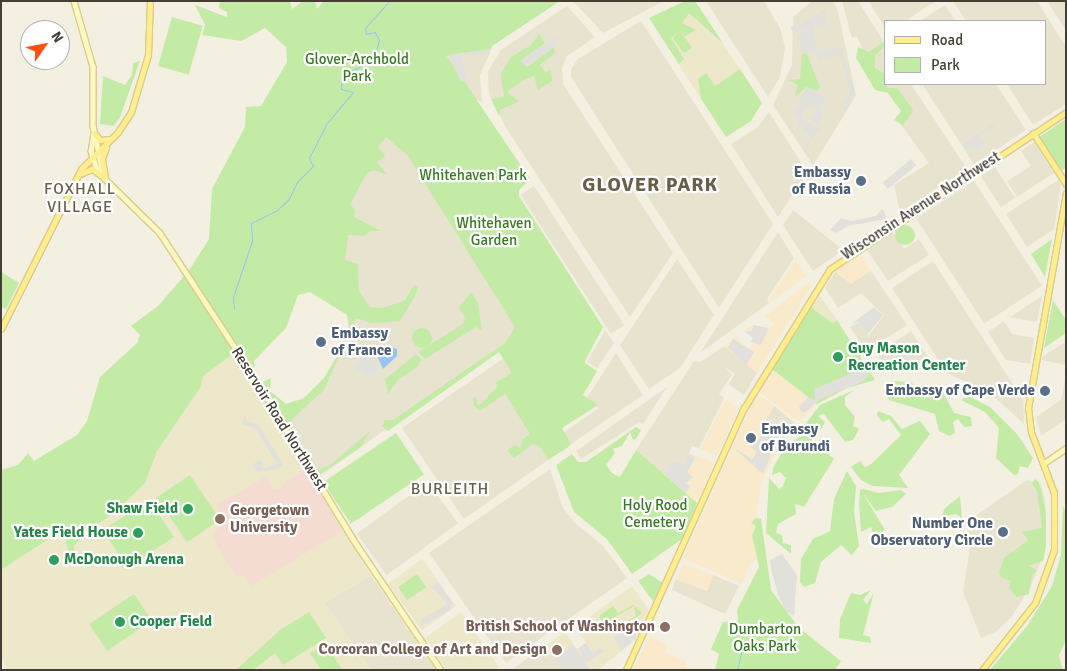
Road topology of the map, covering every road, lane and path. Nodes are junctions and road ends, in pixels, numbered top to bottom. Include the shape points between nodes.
1 (74, 1) edge
2 (150, 1) edge
3 (1066, 112) edge
4 (94, 133) junction
5 (1033, 133) junction
6 (112, 138) junction
7 (106, 148) junction
8 (95, 157) junction
9 (1066, 170) edge
10 (80, 174) junction
11 (1060, 174) junction
12 (105, 178) junction
13 (1066, 184) edge
14 (1066, 193) edge
15 (1, 329) edge
16 (1066, 448) edge
17 (1044, 463) junction
18 (441, 670) edge
19 (626, 670) edge
20 (982, 670) edge

1 - 4 main road, Reservoir Road Northwest via 93,68
2 - 6 main road via 145,66 131,112
3 - 5 main road, Wisconsin Avenue Northwest
4 - 6 main road via 100,140
4 - 8 main road, Reservoir Road Northwest
5 - 11 main road
5 - 19 main road, Wisconsin Avenue Northwest via 830,269 744,408
6 - 7 main road
6 - 8 main road
7 - 8 main road
7 - 12 main road via 102,158
8 - 10 main road
8 - 12 main road, Reservoir Road Northwest
9 - 11 main road
10 - 12 main road via 92,169
10 - 15 main road
11 - 13 main road
12 - 18 main road, Reservoir Road Northwest via 160,233 249,369 350,536
14 - 17 main road via 1029,405 1031,432
16 - 17 main road
17 - 20 main road via 1056,516 1047,576 1028,612

